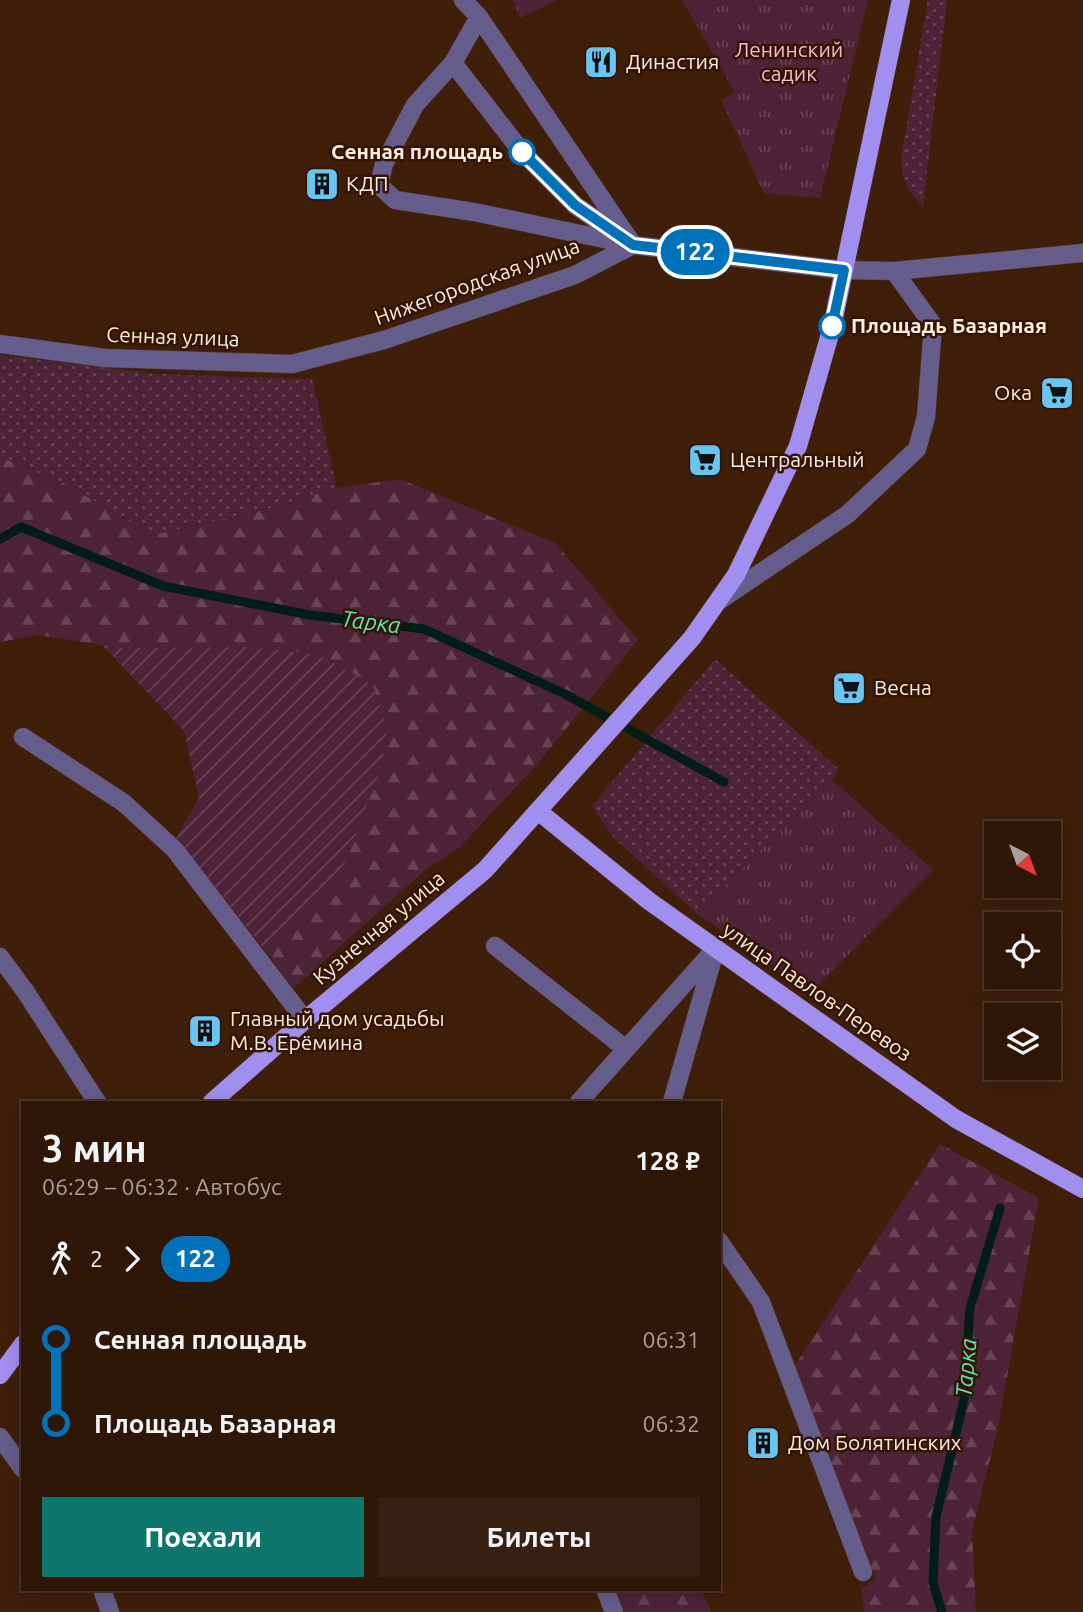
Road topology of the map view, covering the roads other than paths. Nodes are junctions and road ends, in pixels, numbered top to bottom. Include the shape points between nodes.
1 (463, 0) edge
2 (901, 0) edge
3 (479, 17) junction
4 (453, 63) junction
5 (633, 245) junction
6 (1083, 253) edge
7 (844, 270) junction
8 (894, 271) junction
9 (0, 344) edge
10 (343, 351) joint
11 (720, 600) junction
12 (23, 737) dead end
13 (538, 811) junction
14 (495, 946) dead end
15 (716, 948) junction
16 (0, 957) edge
17 (305, 1020) junction
18 (626, 1049) junction
19 (96, 1101) edge
20 (213, 1101) edge
21 (580, 1101) edge
22 (672, 1101) edge
23 (1083, 1189) edge
24 (721, 1244) edge
25 (21, 1345) edge
26 (21, 1346) edge
27 (0, 1354) edge
28 (0, 1376) edge
29 (0, 1437) edge
30 (21, 1466) edge
31 (863, 1572) dead end
32 (103, 1591) edge
33 (607, 1591) edge
34 (110, 1612) edge
35 (614, 1612) edge

1 - 3 street
2 - 7 main road, Кузнечная улица
3 - 4 street
3 - 5 street
4 - 5 street via 522,152 575,205
4 - 5 street via 415,105 384,164 379,185 395,200
5 - 7 street
5 - 10 street, Нижегородская улица via 575,275
6 - 8 street
7 - 8 street
7 - 11 main road, Кузнечная улица via 798,446
8 - 11 street via 933,325 926,417 917,449 848,514
9 - 10 street, Сенная улица via 105,358 292,364
11 - 13 main road, Кузнечная улица via 692,638
12 - 17 street via 124,803 175,850
13 - 15 main road, улица Павлов-Перевоз via 649,901
13 - 17 main road, Кузнечная улица via 485,870
14 - 18 street
15 - 18 street
15 - 22 street
15 - 23 main road, улица Павлов-Перевоз via 956,1119
16 - 19 street
17 - 20 main road, Кузнечная улица
18 - 21 street
24 - 31 street via 761,1302
25 - 27 street
26 - 28 main road
29 - 30 street
32 - 34 street
33 - 35 street

